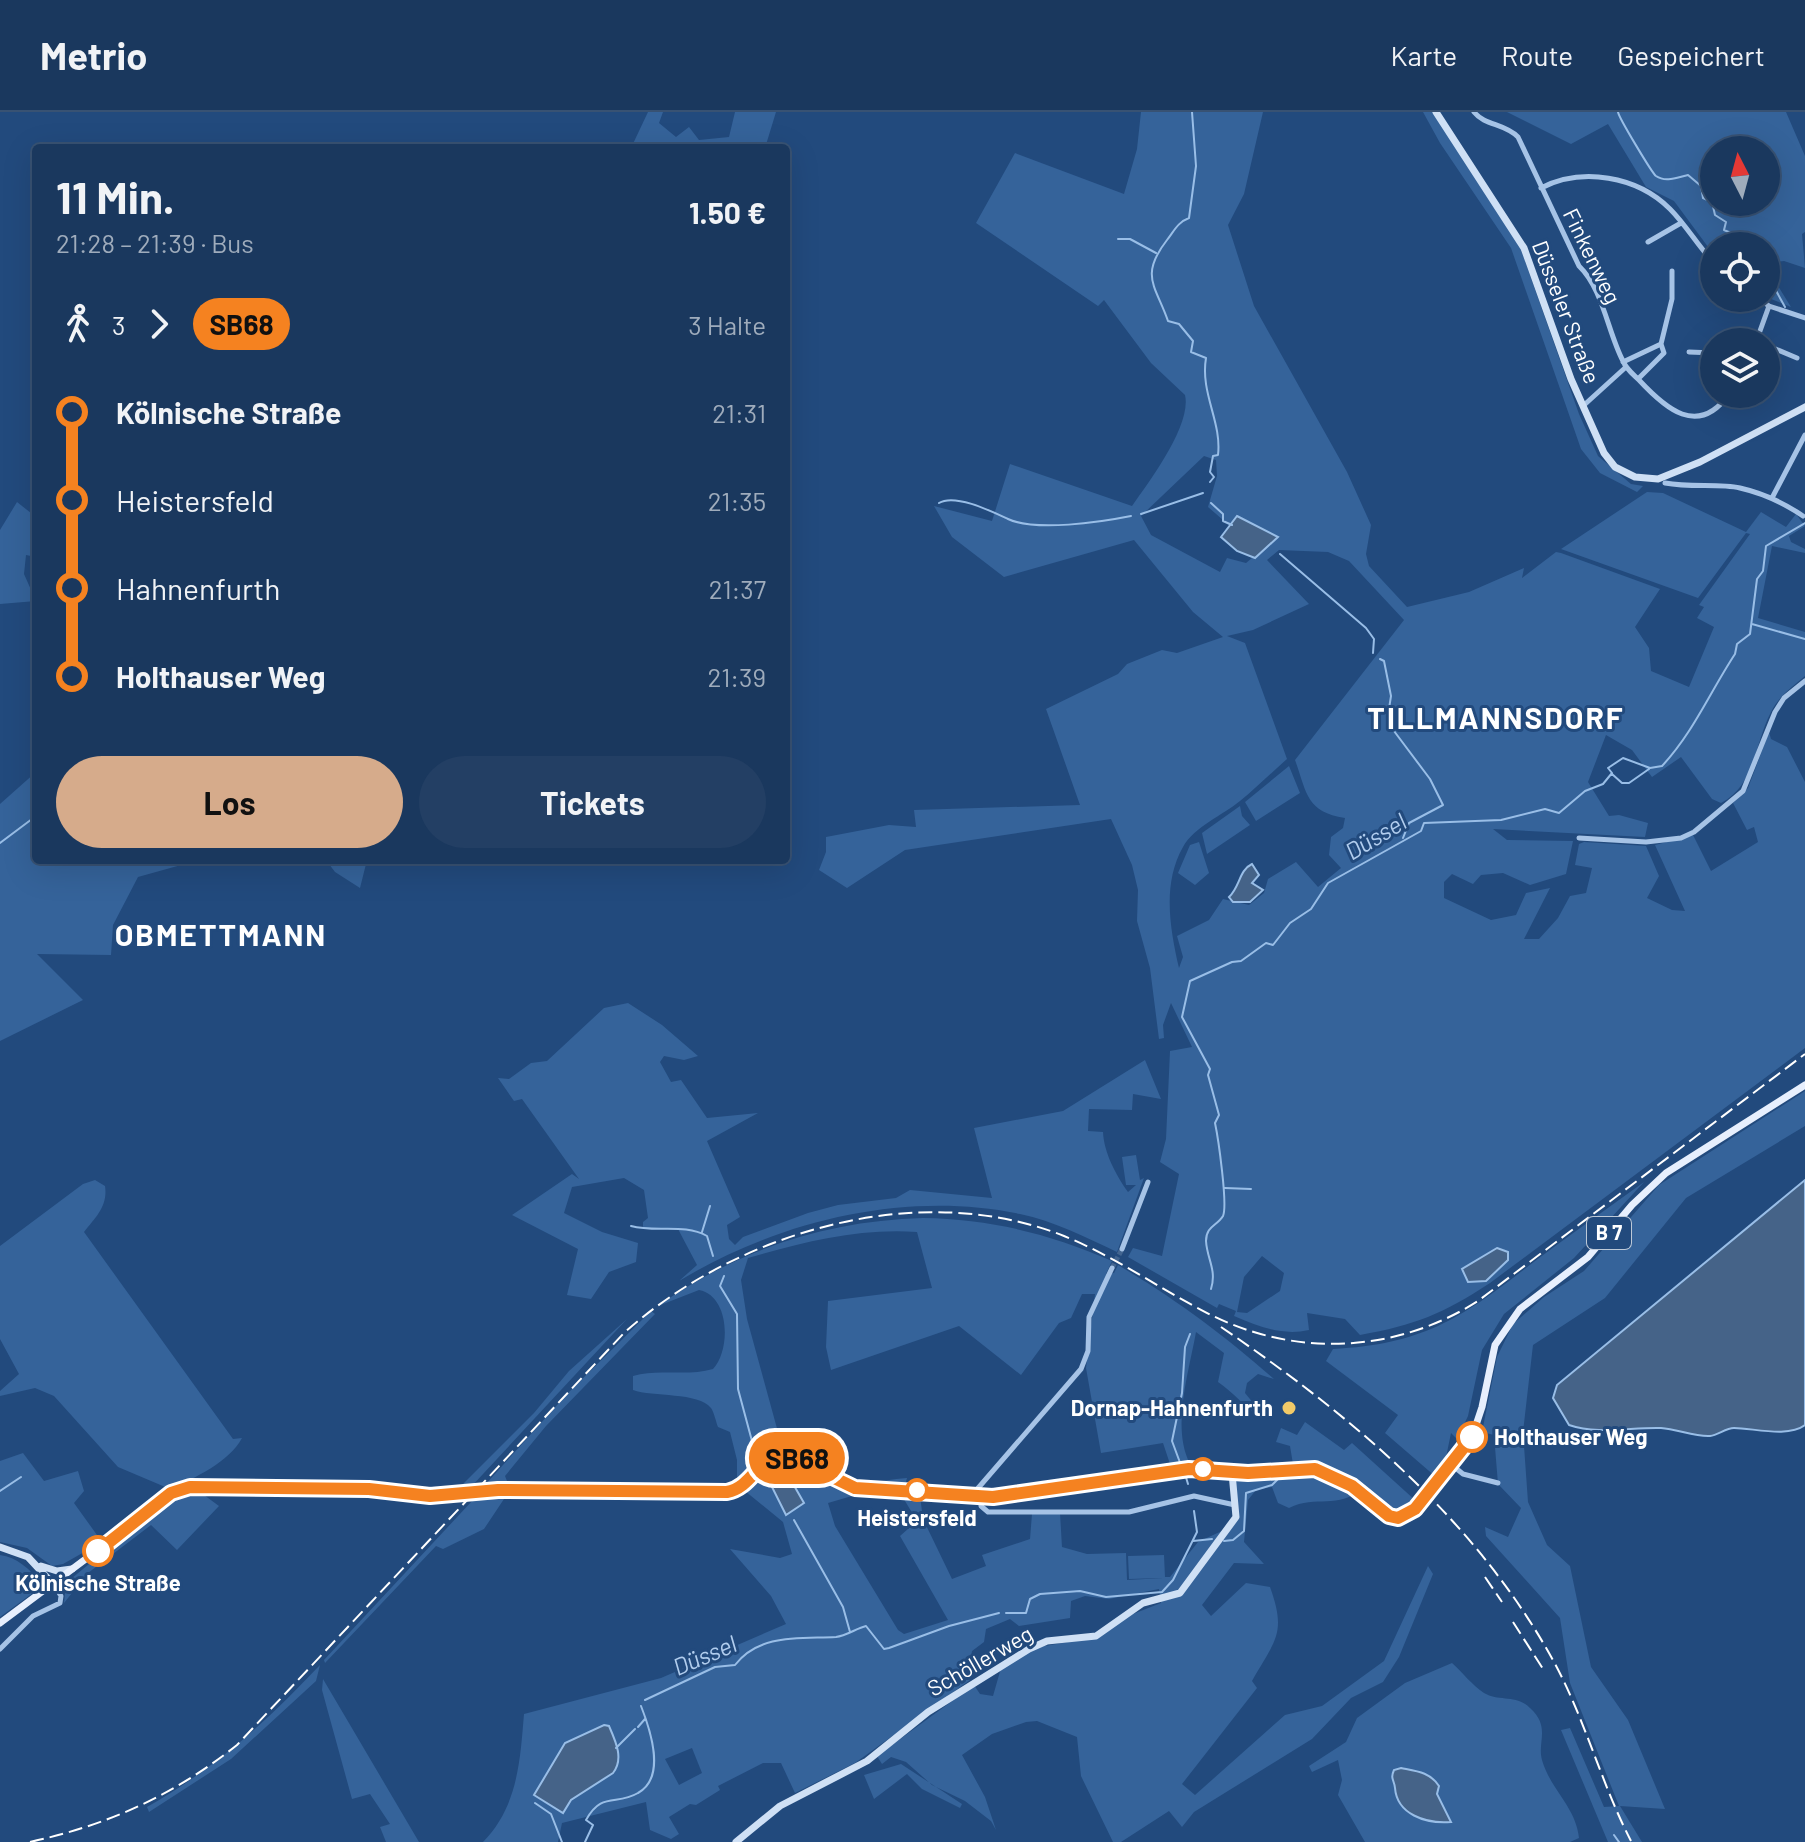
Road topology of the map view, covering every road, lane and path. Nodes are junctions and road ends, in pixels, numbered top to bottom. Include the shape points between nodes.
1 (1436, 112) edge
2 (1474, 112) edge
3 (1541, 188) junction
4 (1681, 223) junction
5 (1648, 242) dead end
6 (1700, 246) edge
7 (1672, 271) dead end
8 (1780, 310) edge
9 (1805, 318) edge
10 (1661, 344) junction
11 (1780, 351) edge
12 (1689, 352) dead end
13 (1700, 352) edge
14 (1797, 358) dead end
15 (1624, 364) junction
16 (1638, 379) junction
17 (1583, 406) junction
18 (1805, 407) edge
19 (1713, 408) edge
20 (1805, 435) edge
21 (1665, 483) dead end
22 (1772, 498) junction
23 (1803, 516) dead end
24 (1805, 681) edge
25 (1579, 838) dead end
26 (1805, 1085) edge
27 (1148, 1182) dead end
28 (1122, 1249) tunnel mouth
29 (1112, 1268) tunnel mouth
30 (1452, 1465) junction
31 (1232, 1473) junction
32 (1442, 1476) tunnel mouth
33 (1498, 1483) dead end
34 (977, 1495) junction
35 (1235, 1505) junction
36 (1415, 1509) dead end
37 (0, 1547) edge
38 (39, 1565) junction
39 (76, 1568) junction
40 (54, 1585) junction
41 (0, 1623) edge
42 (0, 1649) edge
43 (736, 1842) edge

1 - 17 street, Düsseler Straße via 1518,235
2 - 3 street, Finkenweg via 1511,131
3 - 4 street via 1562,177 1614,179 1659,199
3 - 15 street, Finkenweg via 1590,281
4 - 5 street
4 - 6 street
7 - 10 street via 1672,299
8 - 9 street
10 - 15 street
10 - 16 street via 1664,353
11 - 14 street
12 - 13 street
15 - 16 street, Finkenweg
15 - 17 street
16 - 19 street, Finkenweg via 1663,405 1682,415
17 - 18 street, Düsseler Straße via 1610,462 1627,474 1649,479 1700,462
20 - 22 street
21 - 22 street via 1737,487
22 - 23 street
24 - 25 street via 1779,705 1743,791 1694,832 1646,842
26 - 30 main road, B 7 via 1666,1173 1588,1257 1520,1309 1495,1345 1479,1419
27 - 28 street
29 - 34 street via 1089,1317 1088,1351 1081,1369
30 - 32 main road, B 7
30 - 33 street via 1463,1474
31 - 34 main road via 1189,1469 1007,1496
31 - 35 street, Schöllerweg
31 - 36 main road via 1315,1469 1352,1486 1389,1516 1407,1516
34 - 35 street via 988,1512 1129,1512 1194,1496
34 - 39 main road, bridge via 855,1488 785,1454 763,1463 738,1490 727,1492 453,1495 185,1488
35 - 43 street, Schöllerweg via 1236,1517 1180,1593 1143,1603 1096,1636 1047,1641 1029,1649 928,1712 867,1761 780,1806
37 - 38 street
38 - 39 street via 57,1571
38 - 40 street
39 - 40 main road
40 - 41 main road
40 - 42 street via 60,1603 33,1616

